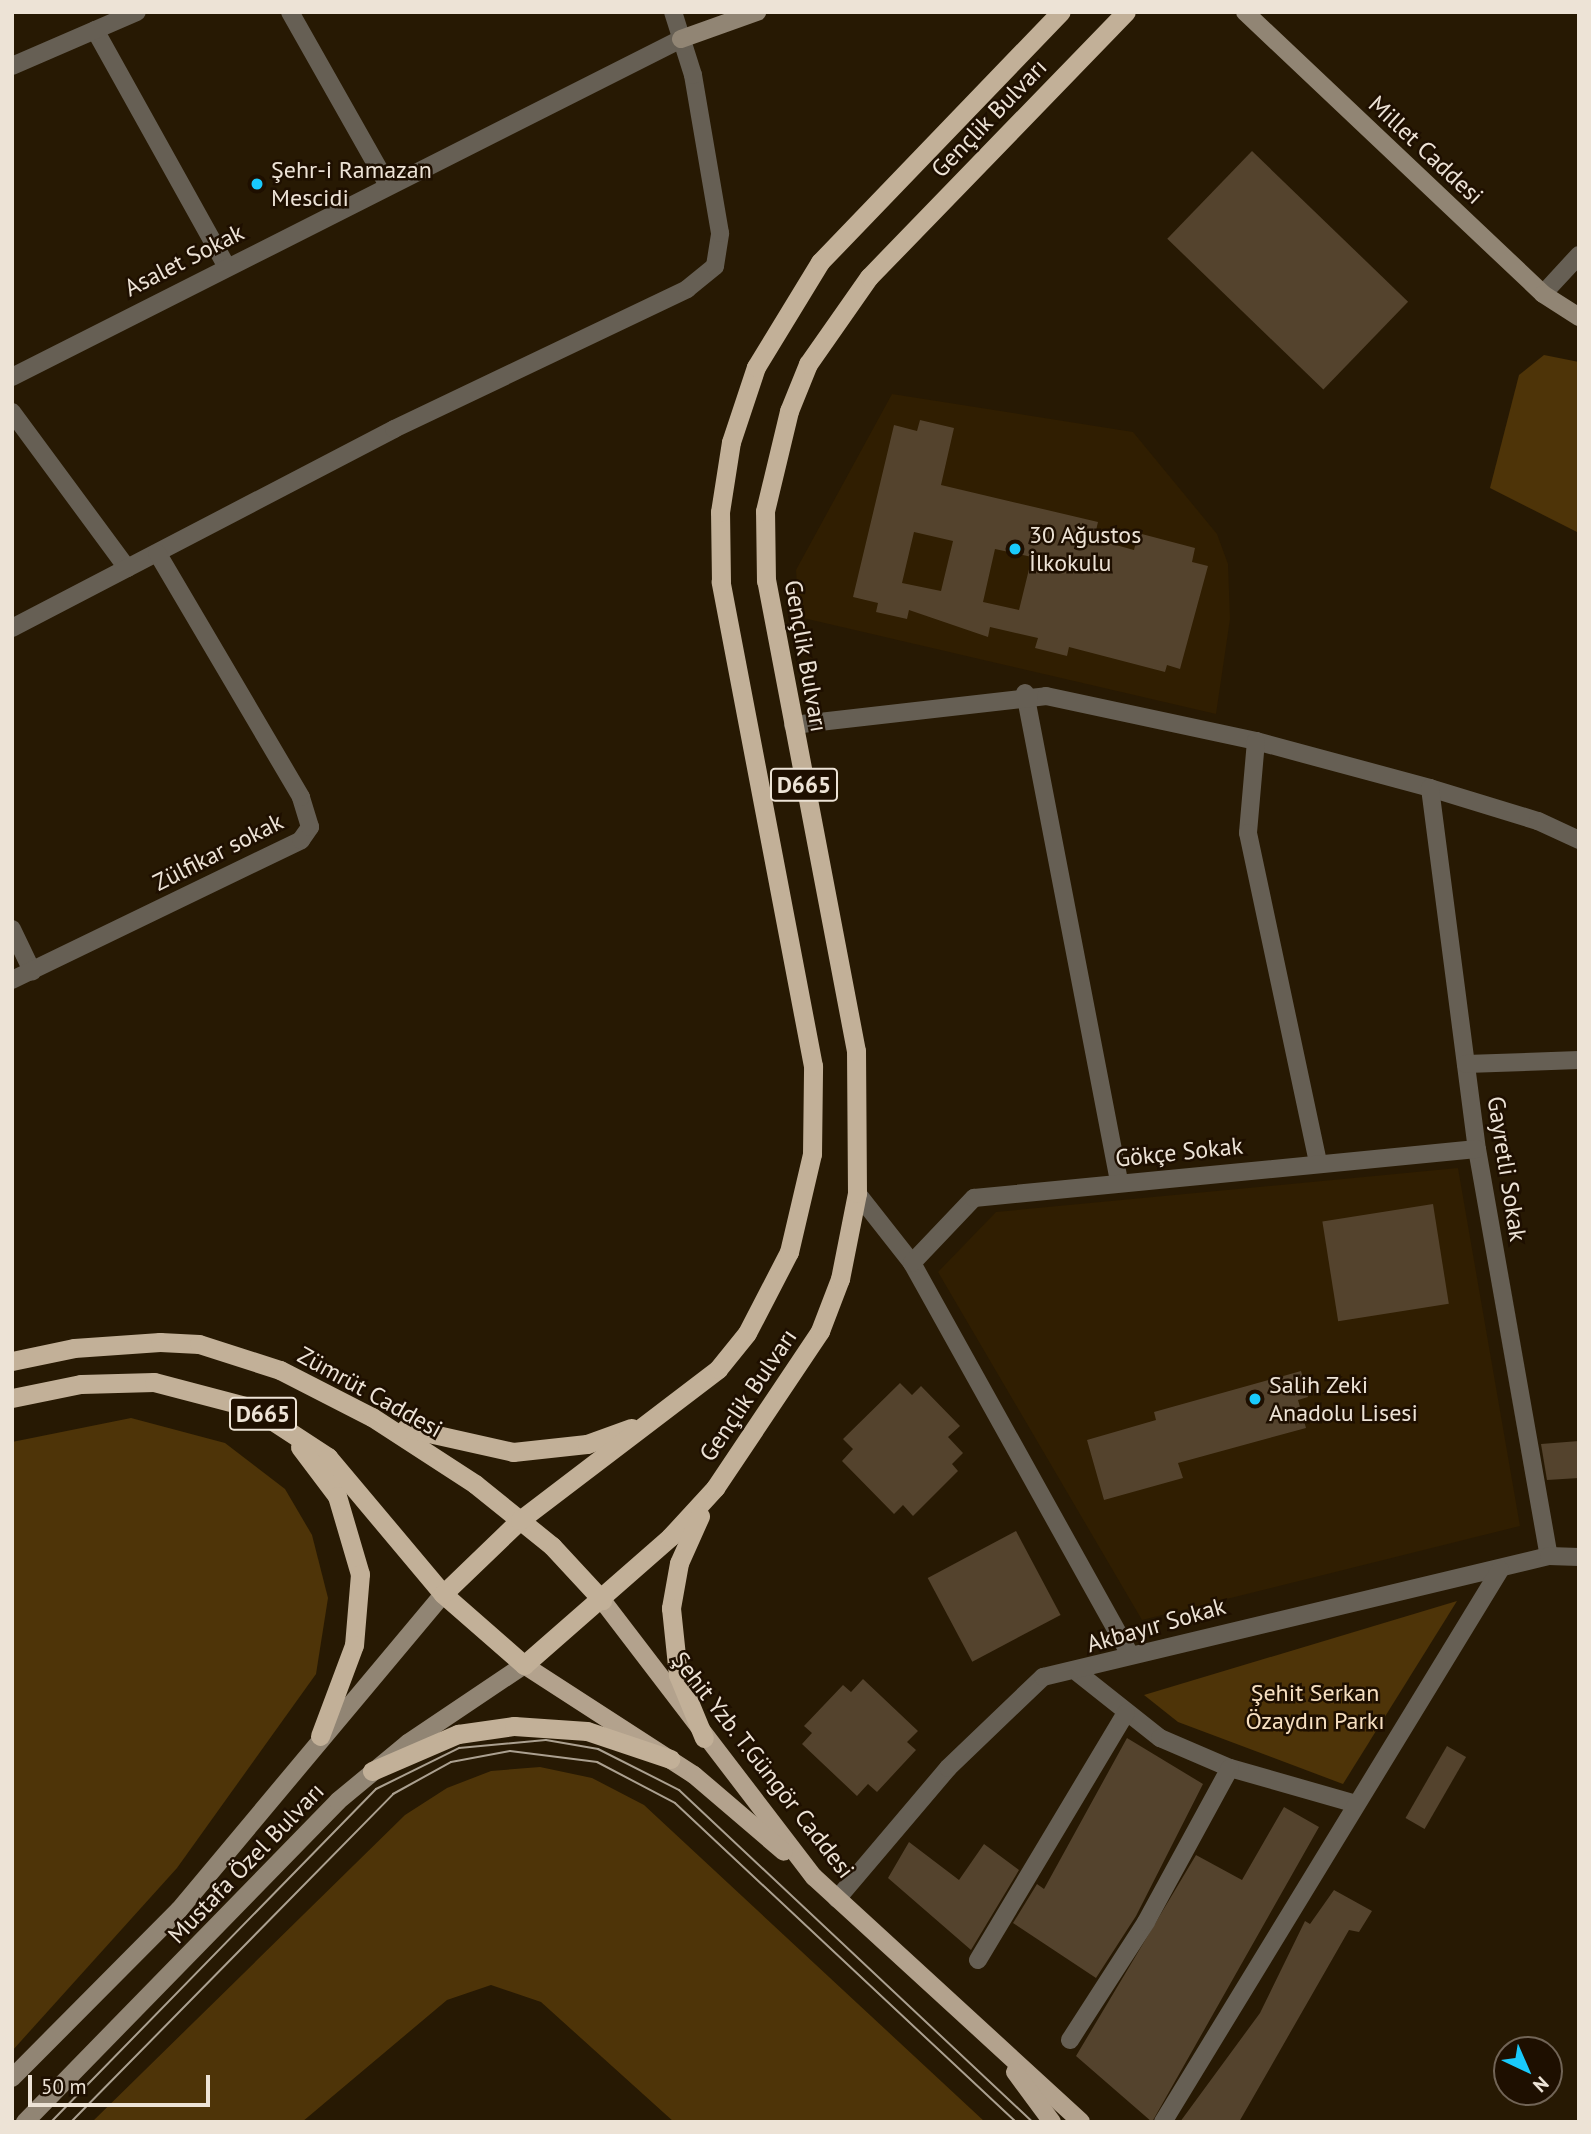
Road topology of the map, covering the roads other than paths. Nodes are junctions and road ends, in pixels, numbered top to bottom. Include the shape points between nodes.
1 (137, 12) edge
2 (290, 12) edge
3 (673, 12) edge
4 (757, 12) edge
5 (1061, 12) edge
6 (1126, 12) edge
7 (1245, 12) edge
8 (95, 30) junction
9 (681, 39) junction
10 (12, 66) edge
11 (388, 185) junction
12 (1579, 256) edge
13 (226, 265) junction
14 (1543, 294) junction
15 (1579, 317) edge
16 (12, 377) edge
17 (12, 412) edge
18 (157, 553) junction
19 (127, 568) junction
20 (12, 628) edge
21 (1025, 694) junction
22 (793, 725) junction
23 (1256, 741) junction
24 (1430, 788) junction
25 (1579, 840) edge
26 (12, 929) edge
27 (32, 971) junction
28 (12, 980) edge
29 (1579, 1060) edge
30 (1466, 1064) junction
31 (1477, 1149) junction
32 (1318, 1163) junction
33 (1119, 1183) junction
34 (857, 1193) junction
35 (912, 1263) junction
36 (12, 1360) edge
37 (690, 1395) junction
38 (12, 1398) edge
39 (253, 1408) junction
40 (372, 1417) junction
41 (715, 1488) junction
42 (520, 1520) junction
43 (1549, 1556) junction
44 (1579, 1558) edge
45 (1500, 1570) junction
46 (443, 1594) junction
47 (602, 1600) junction
48 (1129, 1653) junction
49 (524, 1665) junction
50 (1078, 1673) junction
51 (1126, 1713) junction
52 (320, 1736) junction
53 (704, 1738) junction
54 (670, 1759) junction
55 (1230, 1768) junction
56 (372, 1771) junction
57 (1353, 1804) junction
58 (814, 1877) junction
59 (836, 1899) junction
60 (978, 1960) dead end
61 (985, 2033) junction
62 (1070, 2040) dead end
63 (12, 2078) edge
64 (25, 2122) edge
65 (1052, 2122) edge
66 (1081, 2122) edge
67 (1163, 2122) edge

1 - 8 street
2 - 11 street
3 - 9 street
4 - 9 main road
5 - 37 highway, Gençlik Bulvarı / D665 via 820,262 756,367 731,442 720,512 720,582 813,1066 815,1109 802,1210 789,1252 747,1333
6 - 22 highway, Gençlik Bulvarı / D665 via 869,277 808,364 789,411 765,511 766,581
7 - 14 main road, Millet Caddesi
8 - 10 street
8 - 13 street
9 - 11 street, Asalet Sokak
9 - 18 street via 693,75 720,233 715,266 687,289 394,429
11 - 13 street, Asalet Sokak
12 - 14 street
13 - 16 street, Asalet Sokak
14 - 15 main road, Millet Caddesi
17 - 19 street
18 - 19 street
18 - 27 street, Zülfikar sokak via 301,797 310,827 301,841
19 - 20 street
21 - 22 street
21 - 23 street
21 - 33 street
22 - 34 highway, Gençlik Bulvarı / D665 via 856,1051
23 - 24 street
23 - 32 street via 1248,833
24 - 25 street via 1538,821
24 - 30 street, Gayretli Sokak
26 - 27 street
27 - 28 street, Zülfikar sokak
29 - 30 street
30 - 31 street, Gayretli Sokak
31 - 32 street, Gökçe Sokak
31 - 43 street, Gayretli Sokak
32 - 33 street, Gökçe Sokak
33 - 35 street, Gökçe Sokak via 974,1198
34 - 35 street
34 - 41 highway, Gençlik Bulvarı / D665 via 841,1279 820,1331
35 - 48 street
36 - 40 highway, Zümrüt Caddesi / D665 via 121,1342 200,1344 280,1370
37 - 40 highway via 618,1434 554,1450 480,1449
37 - 42 highway, Gençlik Bulvarı
38 - 39 highway, D665 via 80,1384 154,1382
39 - 46 highway, D665 via 328,1457
39 - 52 highway via 320,1469 354,1545 360,1574 354,1645
40 - 42 highway, Zümrüt Caddesi
41 - 47 highway, Gençlik Bulvarı / D665
41 - 53 highway via 688,1536 671,1608 678,1675
42 - 46 highway, Gençlik Bulvarı
42 - 47 highway, Zümrüt Caddesi
43 - 44 street, Akbayır Sokak
43 - 45 street, Akbayır Sokak
45 - 48 street, Akbayır Sokak
45 - 57 street
46 - 49 highway, D665
46 - 52 main road
47 - 49 highway, D665
47 - 53 main road, Şehit Yzb. T.Güngör Caddesi
48 - 50 street, Akbayır Sokak
49 - 54 main road
49 - 56 main road, Mustafa Özel Bulvarı
50 - 51 street
50 - 59 street, Akbayır Sokak via 1043,1677 1009,1704
51 - 55 street via 1160,1738
51 - 60 street
52 - 63 main road via 179,1910
53 - 58 main road, Şehit Yzb. T.Güngör Caddesi
54 - 56 highway via 587,1731 514,1726 458,1734
54 - 58 main road
55 - 57 street
55 - 62 street via 1146,1922
56 - 64 main road, Mustafa Özel Bulvarı
57 - 67 street
58 - 59 main road, Şehit Yzb. T.Güngör Caddesi
59 - 61 main road, Şehit Yzb. T.Güngör Caddesi
61 - 65 main road
61 - 66 main road, Şehit Yzb. T.Güngör Caddesi

